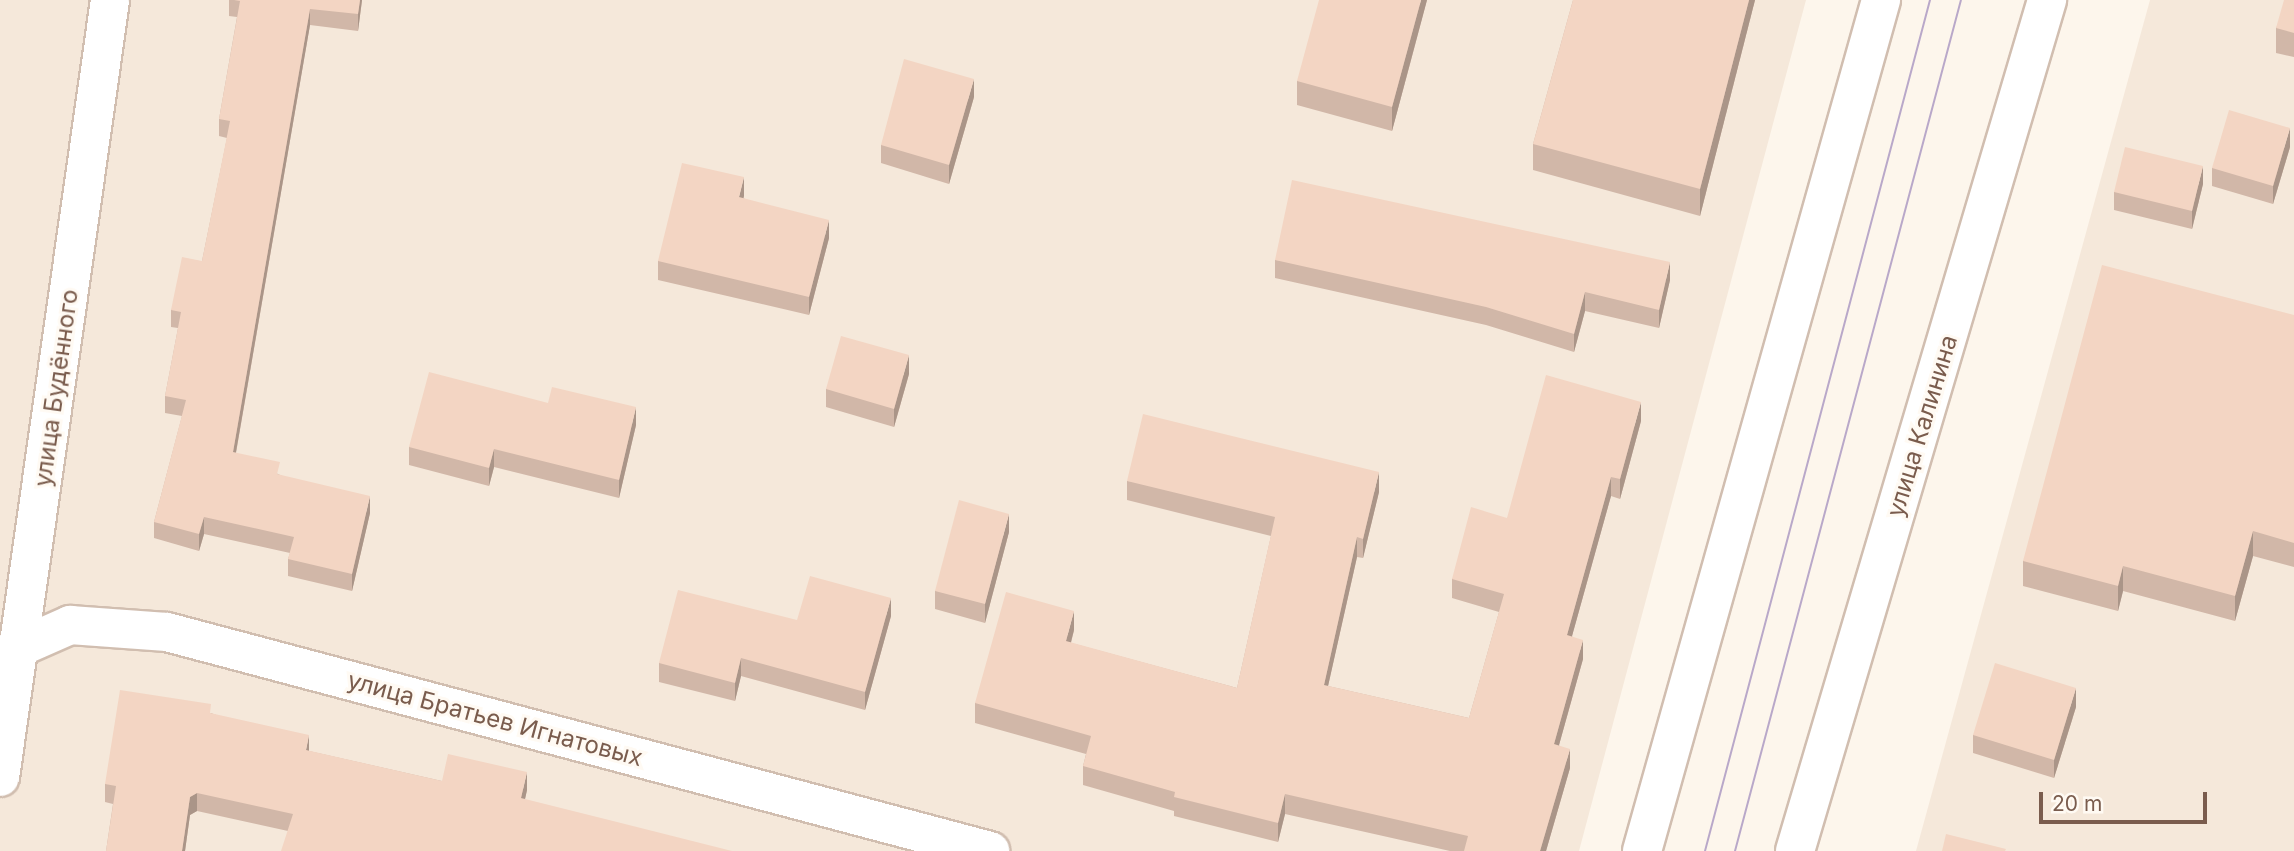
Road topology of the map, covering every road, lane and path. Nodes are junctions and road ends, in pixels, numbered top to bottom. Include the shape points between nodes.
1 (110, 0) edge
2 (1881, 0) edge
3 (2047, 0) edge
4 (10, 652) edge
5 (0, 776) edge
6 (990, 851) edge
7 (1642, 851) edge
8 (1795, 851) edge

1 - 4 street, улица Будённого
2 - 7 street
3 - 8 street, улица Калинина
4 - 5 street, улица Будённого
4 - 6 street, улица Братьев Игнатовых via 70,625 167,632

